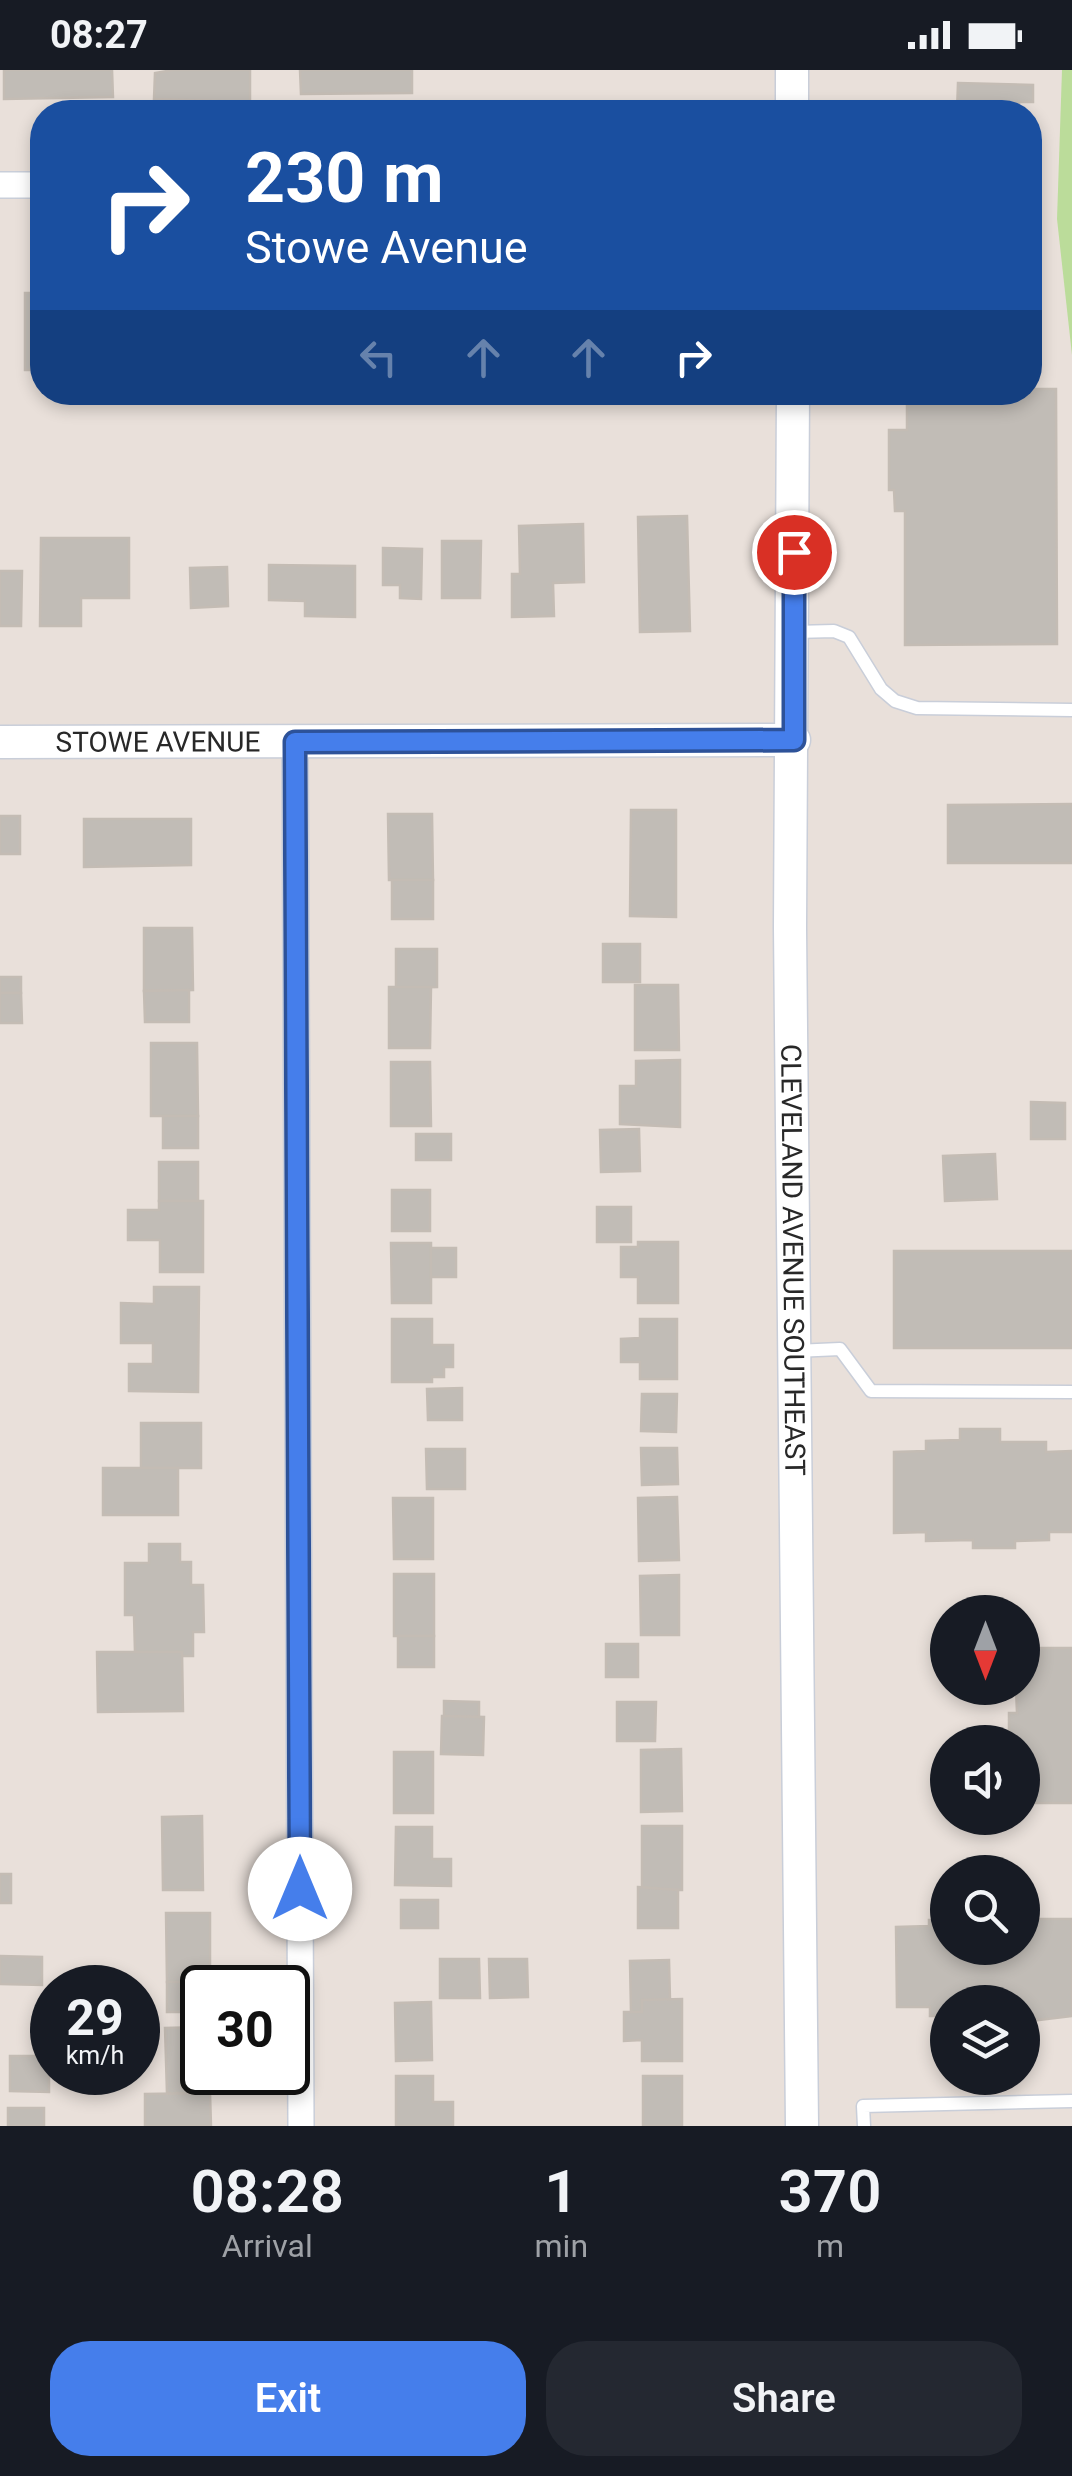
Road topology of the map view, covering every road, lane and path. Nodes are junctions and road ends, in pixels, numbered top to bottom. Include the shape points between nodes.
1 (792, 70) edge
2 (792, 100) edge
3 (30, 184) edge
4 (0, 185) edge
5 (793, 405) edge
6 (794, 632) junction
7 (1072, 710) edge
8 (794, 740) junction
9 (0, 742) edge
10 (295, 742) junction
11 (792, 1352) junction
12 (1072, 1392) edge
13 (1072, 2101) edge
14 (301, 2126) edge
15 (802, 2126) edge
16 (864, 2126) edge

1 - 2 street
3 - 4 street
5 - 6 street, CLEVELAND AVENUE SOUTHEAST
6 - 7 lane via 850,637 880,689 917,708
6 - 8 street, CLEVELAND AVENUE SOUTHEAST
8 - 10 street, STOWE AVENUE
8 - 11 street, CLEVELAND AVENUE SOUTHEAST
9 - 10 street, STOWE AVENUE
10 - 14 street
11 - 12 lane via 840,1349 872,1390
11 - 15 street, CLEVELAND AVENUE SOUTHEAST
13 - 16 lane via 863,2106

